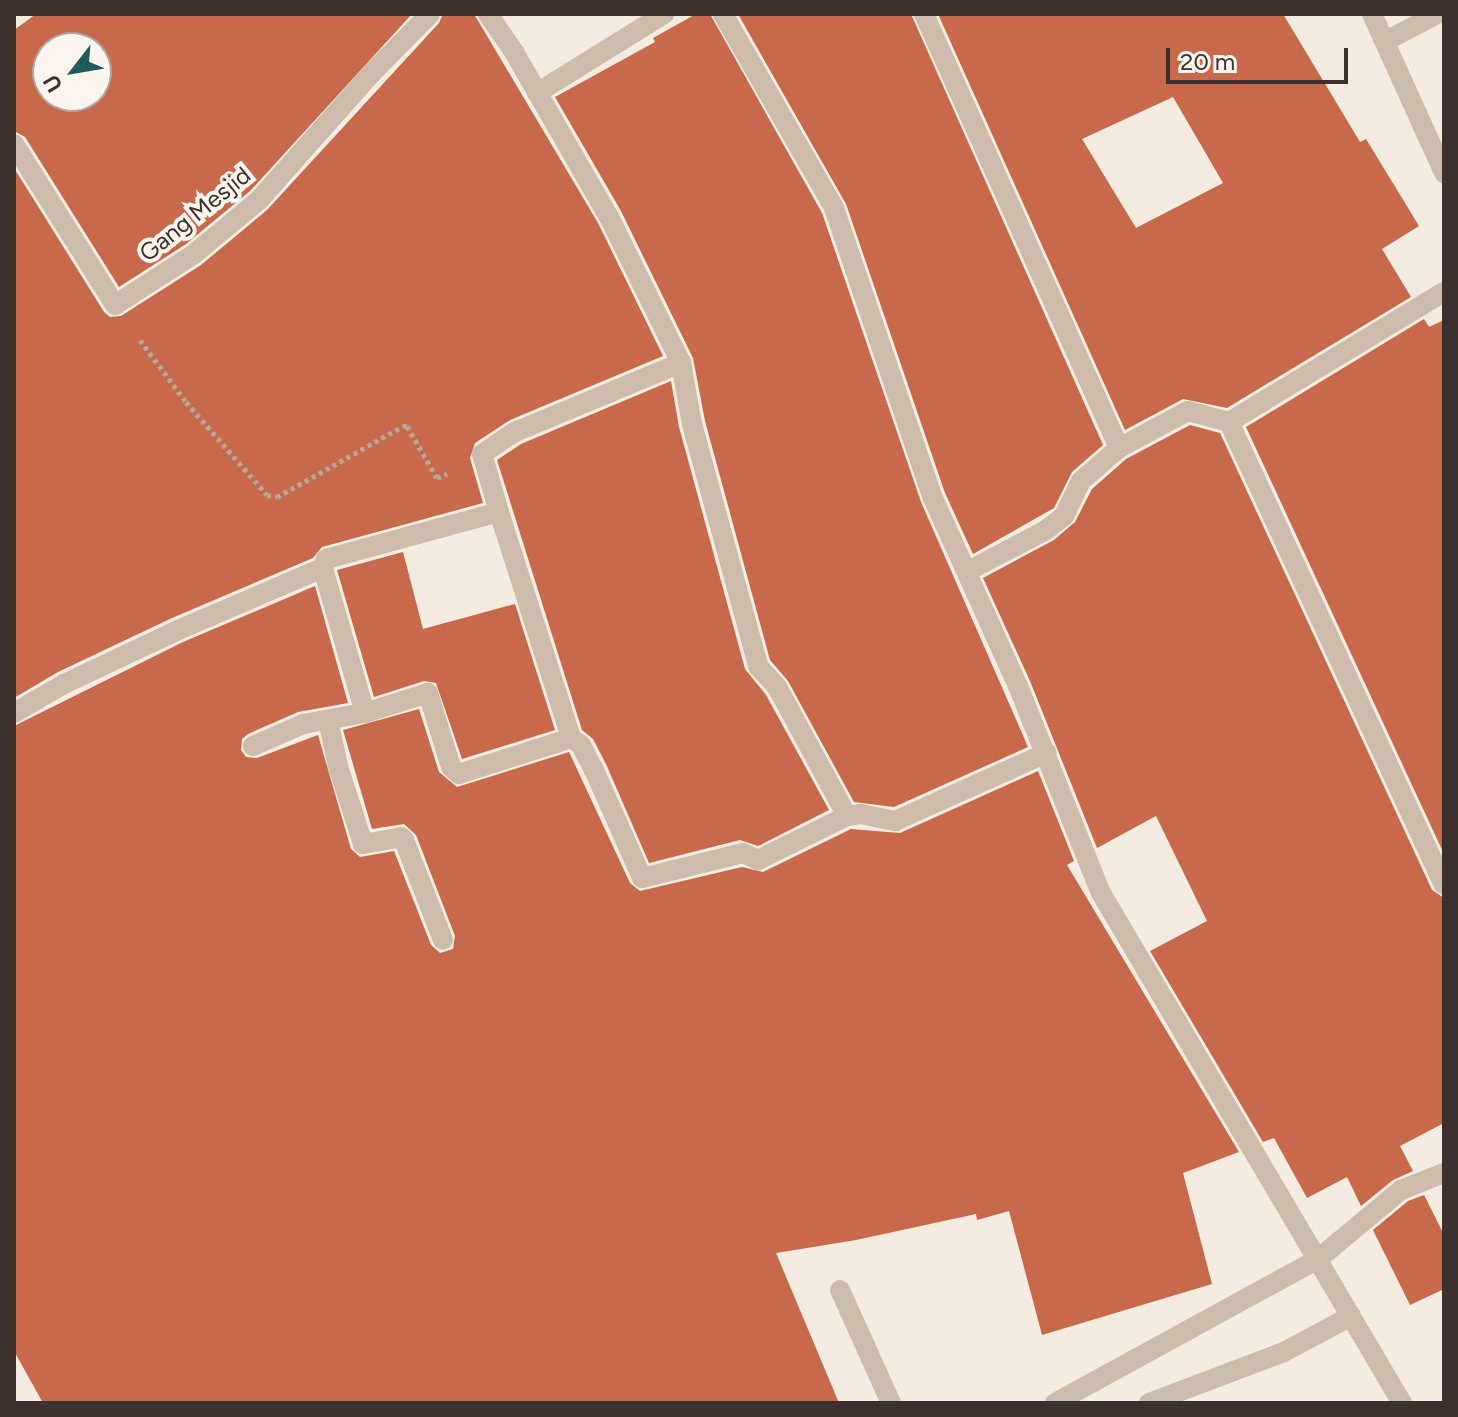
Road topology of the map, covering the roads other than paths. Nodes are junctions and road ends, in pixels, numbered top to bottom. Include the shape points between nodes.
1 (430, 14) edge
2 (488, 14) edge
3 (664, 14) edge
4 (723, 14) edge
5 (924, 14) edge
6 (1372, 14) edge
7 (1437, 14) edge
8 (1386, 41) junction
9 (537, 93) junction
10 (14, 144) edge
11 (1444, 173) edge
12 (1444, 292) edge
13 (681, 363) junction
14 (1229, 422) junction
15 (1119, 448) junction
16 (499, 512) junction
17 (323, 568) junction
18 (968, 571) junction
19 (14, 713) edge
20 (365, 713) junction
21 (328, 720) junction
22 (571, 738) junction
23 (253, 746) dead end
24 (1046, 753) junction
25 (847, 816) junction
26 (1444, 885) edge
27 (443, 940) dead end
28 (1444, 1173) edge
29 (1318, 1259) junction
30 (840, 1290) dead end
31 (1351, 1316) junction
32 (891, 1403) edge
33 (1055, 1403) edge
34 (1149, 1403) edge
35 (1402, 1403) edge

1 - 10 street, Gang Mesjid via 259,200 194,254 115,305
2 - 9 street
3 - 9 street
4 - 18 street via 834,208 933,498
5 - 15 street
6 - 8 street
7 - 8 street
8 - 11 street
9 - 13 street via 609,217
12 - 14 street
13 - 16 street via 515,432 482,454
13 - 25 street via 692,424 758,666 777,687
14 - 15 street via 1188,411
14 - 26 street
15 - 18 street via 1081,481 1064,516
16 - 17 street via 326,559
16 - 22 street
17 - 19 street via 178,630
17 - 20 street
18 - 24 street
20 - 21 street
20 - 22 street via 428,693 451,767 459,774
21 - 23 street via 303,724
21 - 27 street via 363,844 404,840
22 - 25 street via 581,745 594,770 642,878 743,853 758,860
24 - 25 street via 895,821
24 - 29 street via 1101,893
28 - 29 street via 1401,1190
29 - 31 street
29 - 33 street
30 - 32 street
31 - 34 street via 1284,1352
31 - 35 street

